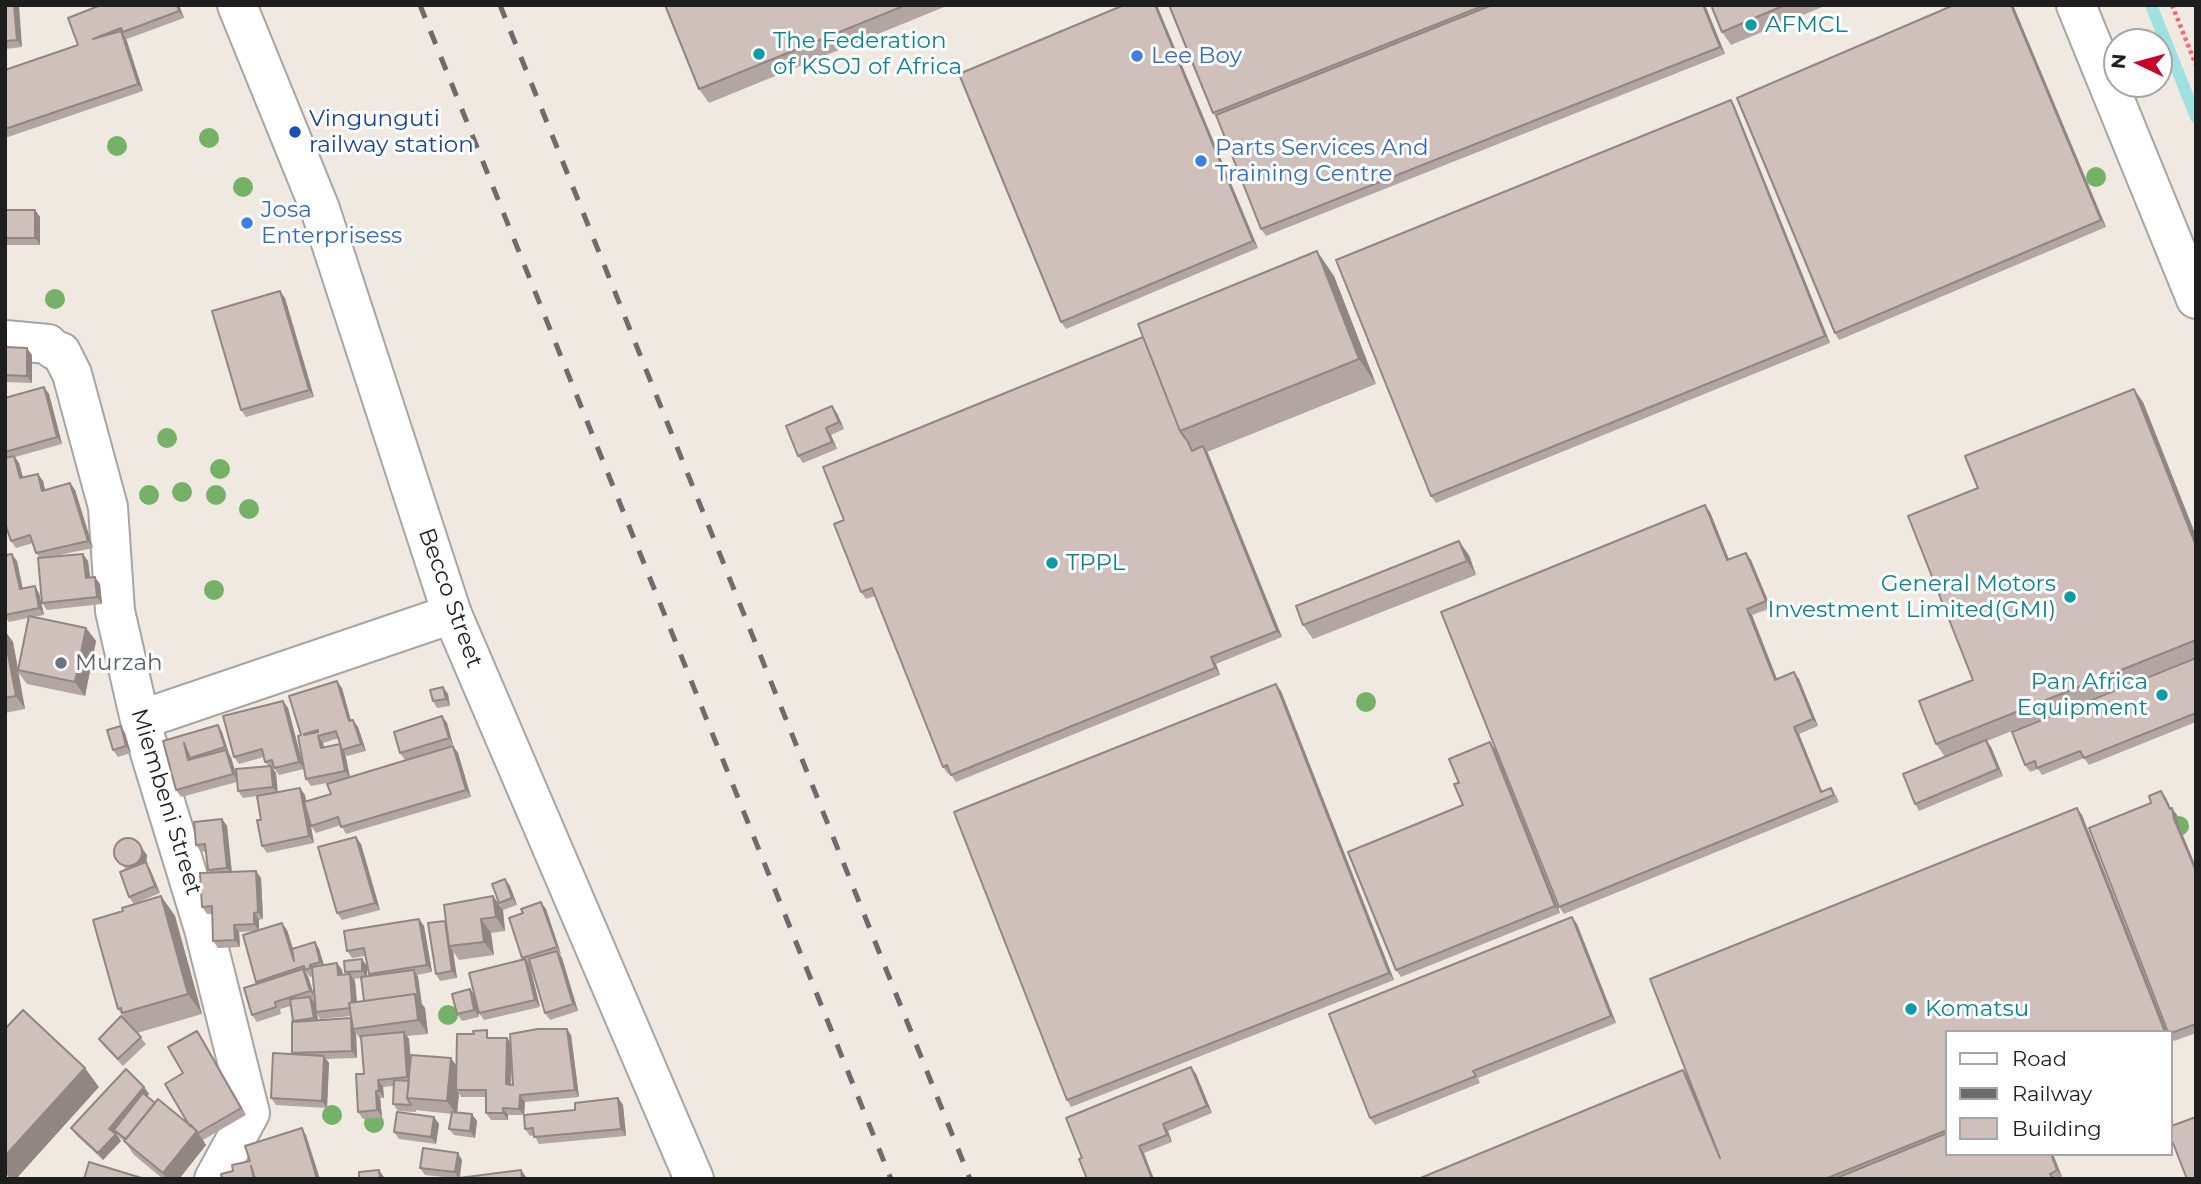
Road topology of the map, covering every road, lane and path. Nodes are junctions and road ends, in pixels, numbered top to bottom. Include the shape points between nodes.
1 (237, 5) edge
2 (2076, 5) edge
3 (2172, 5) edge
4 (2196, 65) edge
5 (2196, 299) edge
6 (5, 340) edge
7 (452, 614) junction
8 (140, 720) junction
9 (214, 1179) edge
10 (694, 1179) edge

1 - 7 street, Becco Street via 320,209
2 - 5 street
3 - 4 path
6 - 8 street, Miembeni Street via 48,344 61,352 72,374 108,507 115,611
7 - 8 street
7 - 10 street, Becco Street
8 - 9 street, Miembeni Street via 204,929 250,1112

